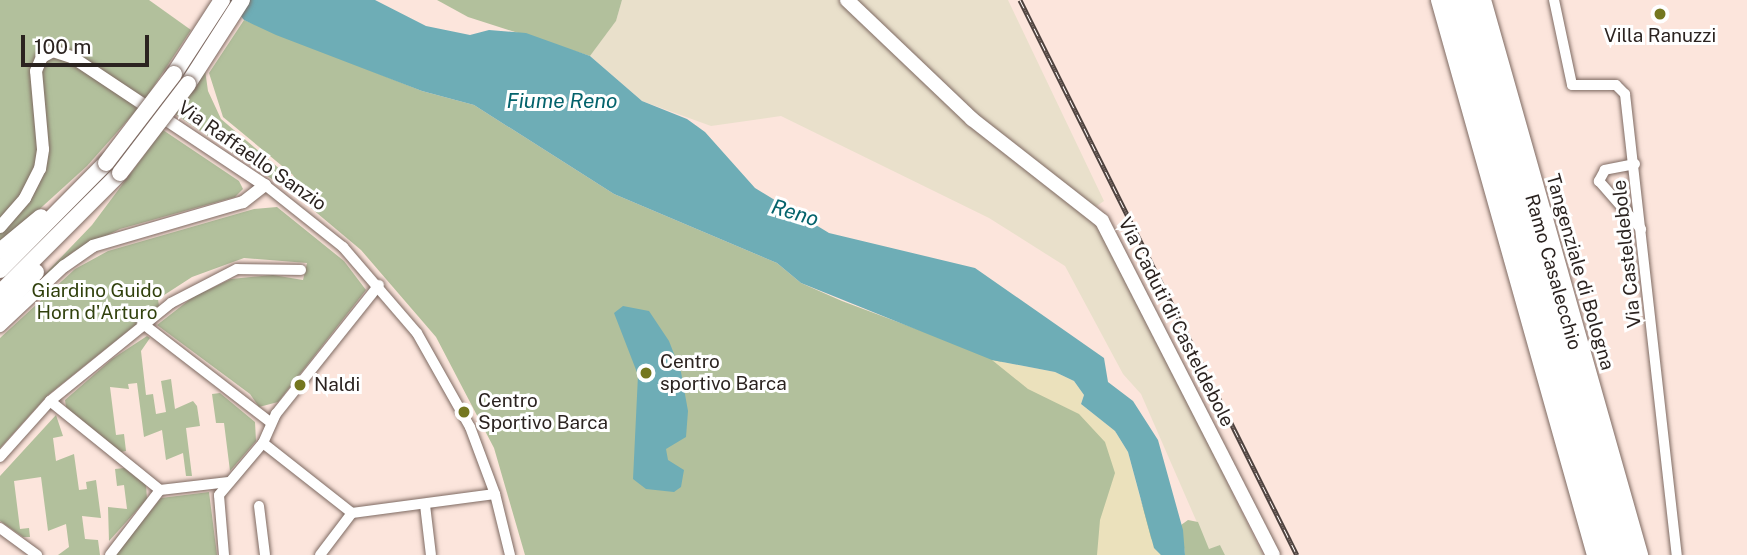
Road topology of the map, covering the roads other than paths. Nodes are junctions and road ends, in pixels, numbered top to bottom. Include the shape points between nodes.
1 (222, 0) edge
2 (242, 0) edge
3 (847, 0) edge
4 (1440, 0) edge
5 (1454, 0) edge
6 (1468, 0) edge
7 (1482, 0) edge
8 (1489, 0) edge
9 (1554, 0) edge
10 (1500, 69) junction
11 (1635, 164) junction
12 (102, 167) junction
13 (265, 186) junction
14 (92, 203) junction
15 (0, 227) edge
16 (1642, 230) junction
17 (0, 251) edge
18 (301, 270) dead end
19 (0, 271) edge
20 (379, 285) junction
21 (0, 293) edge
22 (0, 311) edge
23 (142, 323) junction
24 (0, 326) edge
25 (50, 401) junction
26 (270, 422) junction
27 (263, 443) junction
28 (0, 457) edge
29 (229, 482) junction
30 (160, 490) junction
31 (495, 494) junction
32 (425, 505) junction
33 (259, 506) dead end
34 (352, 513) junction
35 (0, 528) edge
36 (37, 555) edge
37 (110, 555) edge
38 (224, 555) edge
39 (265, 555) edge
40 (320, 555) edge
41 (431, 555) edge
42 (510, 555) edge
43 (1273, 555) edge
44 (1596, 555) edge
45 (1612, 555) edge
46 (1625, 555) edge
47 (1639, 555) edge
48 (1677, 555) edge

1 - 12 highway, bridge via 174,74
2 - 14 highway, bridge via 188,84
3 - 43 main road, Via Caduti di Casteldebole via 972,119 1102,221
4 - 44 highway
5 - 45 highway, Ramo Casalecchio
6 - 46 highway, Ramo Casalecchio
7 - 10 highway, Tangenziale di Bologna
8 - 10 highway
9 - 11 street, Via Casteldebole via 1572,85 1616,85 1625,94
10 - 47 highway, Tangenziale di Bologna
11 - 16 street, Via Casteldebole
11 - 16 street via 1605,170 1599,181
12 - 17 highway
12 - 19 highway
13 - 15 street, Via Raffaello Sanzio via 58,51 47,53 36,71 43,149 40,169 20,205
13 - 20 street, Via Raffaello Sanzio via 311,218
13 - 24 street via 250,200 93,246 64,266
14 - 21 highway
14 - 22 highway via 74,232
16 - 48 street, Via Casteldebole
18 - 23 street via 253,267 229,272 193,289
20 - 26 street
20 - 31 street, Via Raffaello Sanzio via 447,380
23 - 25 street
23 - 26 street
25 - 28 street
25 - 30 street
26 - 27 street
27 - 29 street
27 - 34 street
29 - 30 street
29 - 38 street via 217,502
30 - 37 street
31 - 32 street
31 - 42 street, Via Raffaello Sanzio
32 - 34 street
32 - 41 street
33 - 39 street
34 - 40 street
35 - 36 street

